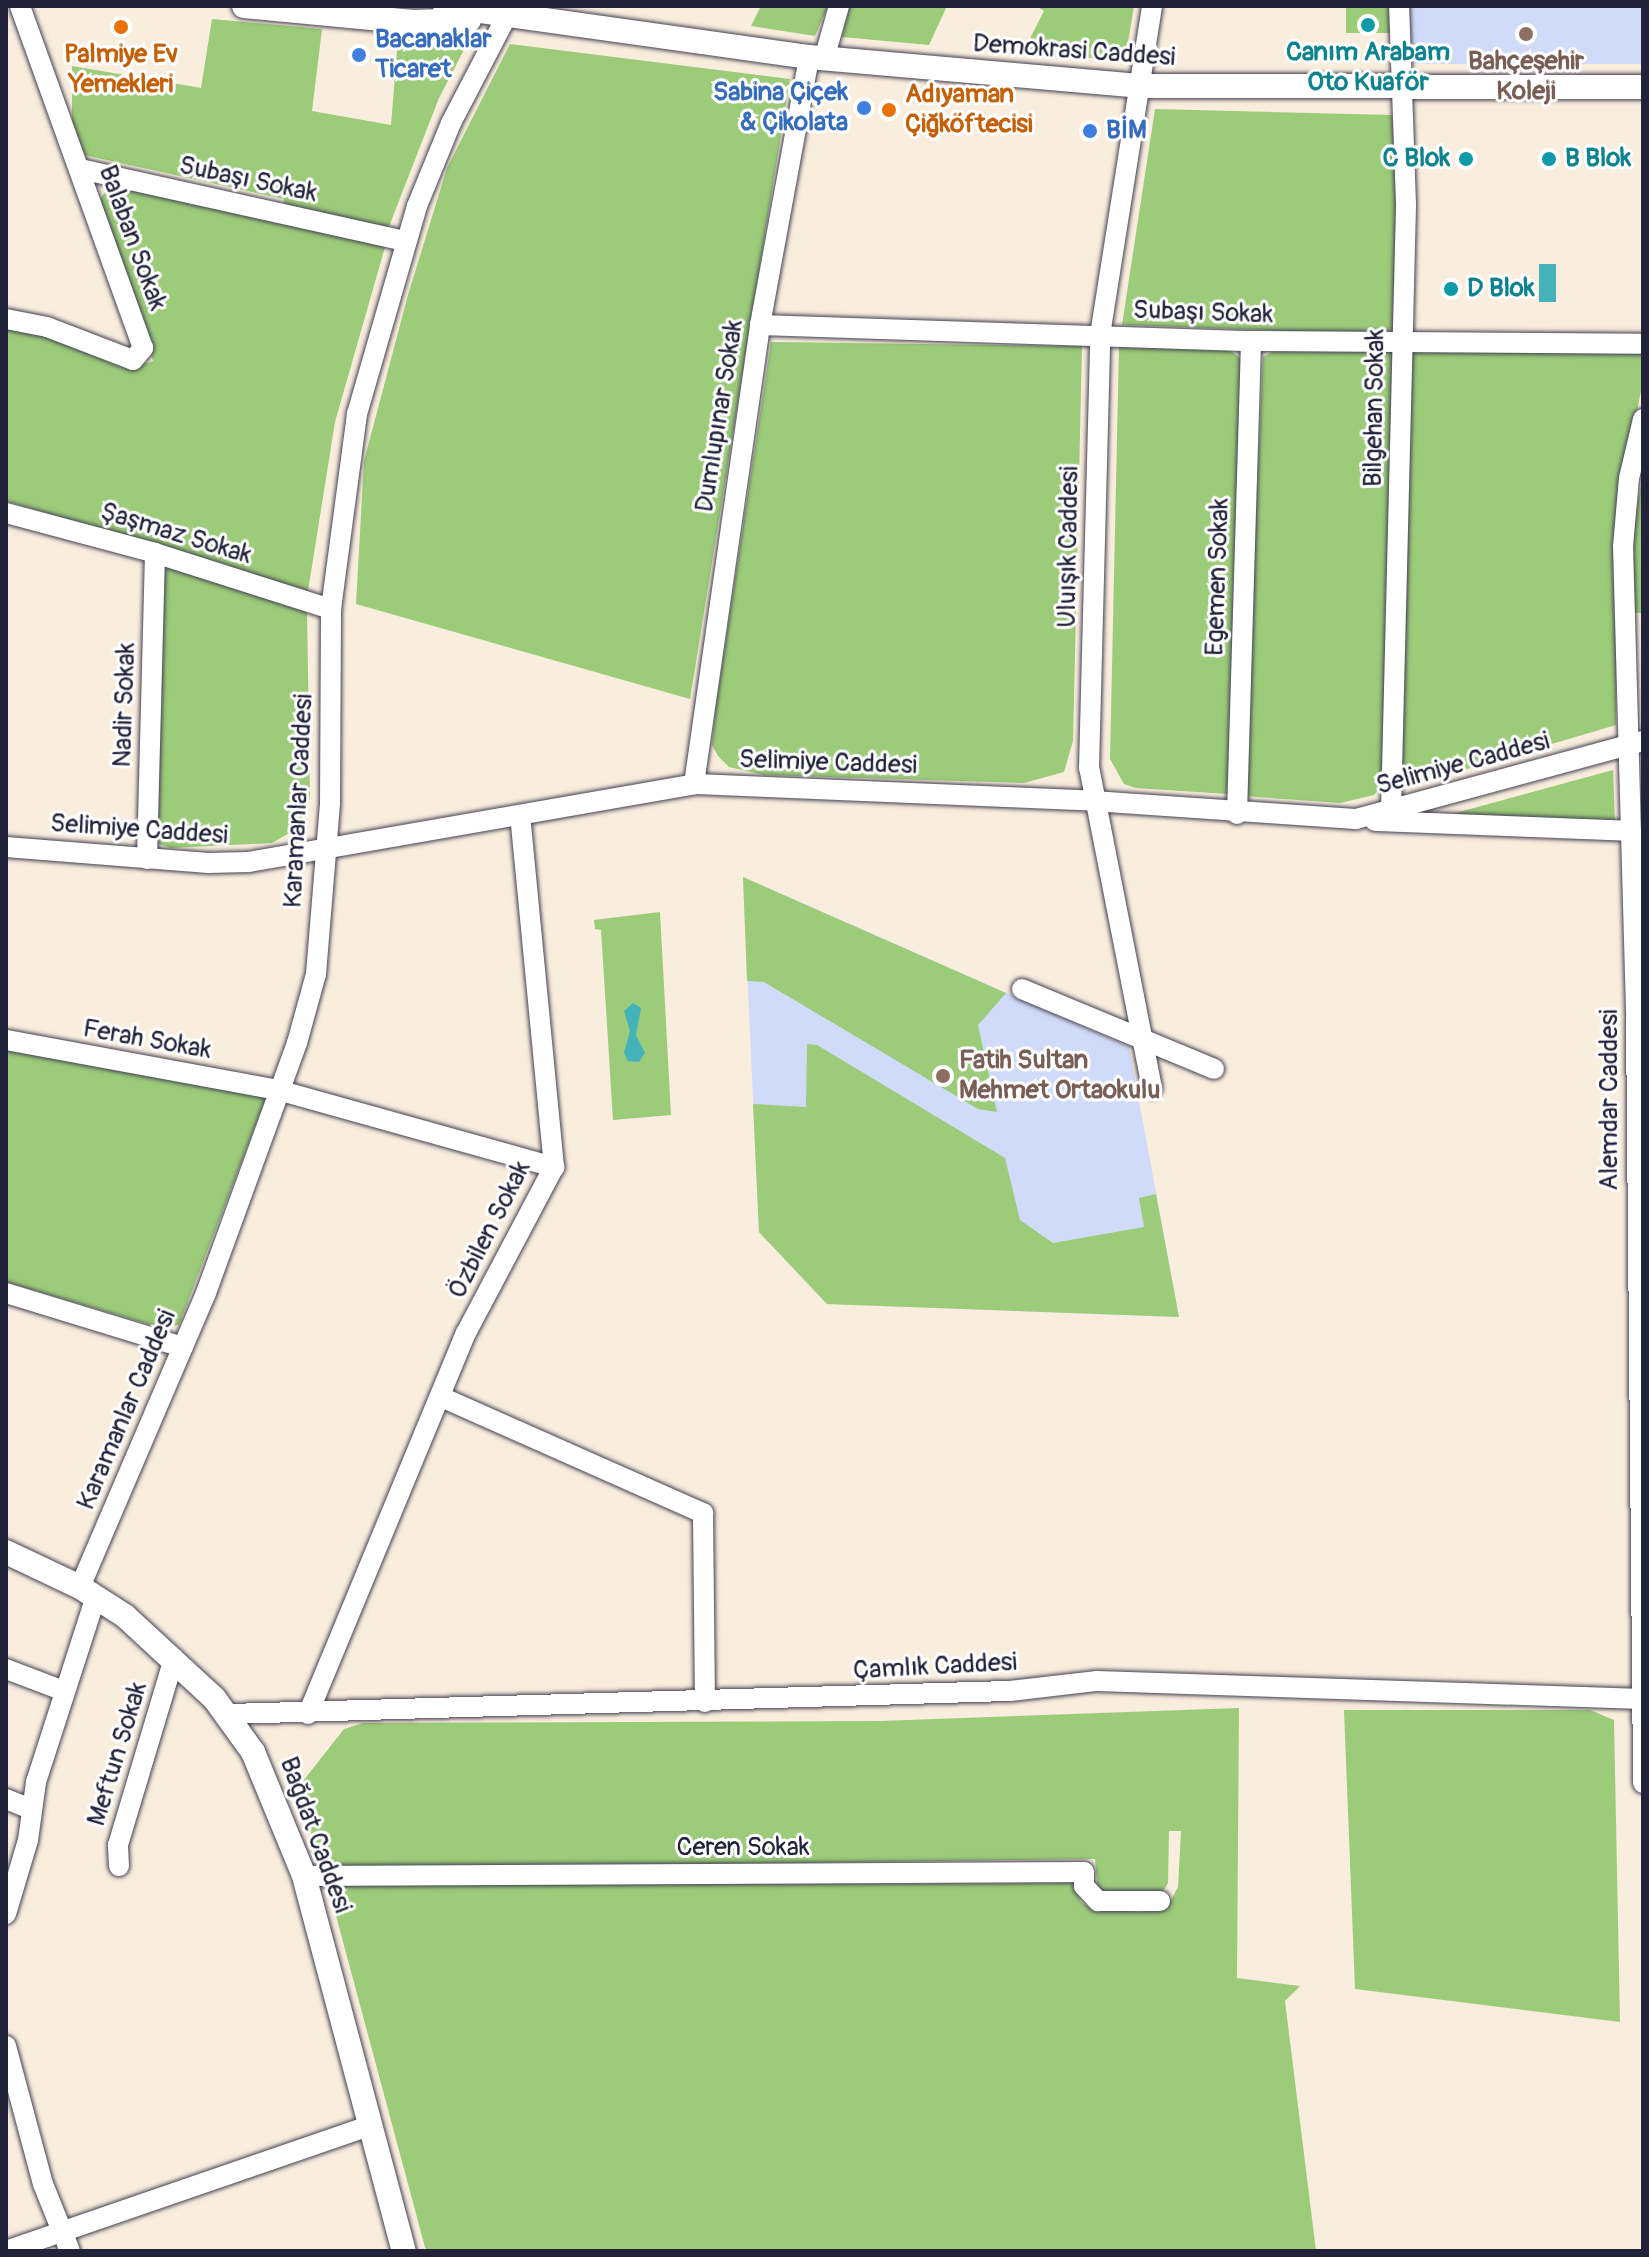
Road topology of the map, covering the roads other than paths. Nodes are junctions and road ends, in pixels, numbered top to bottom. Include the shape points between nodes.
1 (20, 6) edge
2 (244, 6) edge
3 (445, 6) edge
4 (839, 6) edge
5 (1152, 6) edge
6 (1399, 6) edge
7 (508, 12) edge
8 (817, 58) junction
9 (1139, 86) junction
10 (1643, 87) edge
11 (1400, 88) junction
12 (80, 169) junction
13 (405, 241) junction
14 (6, 319) edge
15 (760, 325) junction
16 (1100, 335) junction
17 (1251, 341) junction
18 (1403, 342) junction
19 (1643, 344) edge
20 (1643, 419) edge
21 (6, 513) edge
22 (155, 553) junction
23 (331, 609) junction
24 (1635, 744) edge
25 (694, 784) junction
26 (1092, 801) junction
27 (1391, 811) junction
28 (1237, 814) junction
29 (520, 817) junction
30 (1356, 819) junction
31 (1631, 831) junction
32 (6, 847) edge
33 (323, 850) junction
34 (147, 859) junction
35 (1022, 989) dead end
36 (1639, 1020) edge
37 (6, 1040) edge
38 (1142, 1040) junction
39 (1214, 1069) dead end
40 (1152, 1088) dead end
41 (278, 1090) junction
42 (554, 1167) junction
43 (6, 1293) edge
44 (183, 1347) junction
45 (441, 1397) junction
46 (6, 1552) edge
47 (88, 1591) junction
48 (174, 1658) junction
49 (6, 1669) edge
50 (64, 1691) junction
51 (1642, 1699) edge
52 (705, 1702) junction
53 (229, 1714) junction
54 (308, 1714) junction
55 (1643, 1783) edge
56 (6, 1799) edge
57 (31, 1809) junction
58 (119, 1866) dead end
59 (304, 1876) junction
60 (1160, 1901) dead end
61 (6, 1914) edge
62 (6, 2046) edge
63 (371, 2125) junction
64 (67, 2243) edge
65 (6, 2251) edge
66 (404, 2251) edge

1 - 12 street, Balaban Sokak
2 - 7 main road, Demokrasi Caddesi via 413,22
3 - 7 main road, Demokrasi Caddesi
4 - 8 street, Dumlupınar Sokak
5 - 9 street, Uluışık Caddesi
6 - 11 street, Bilgehan Sokak
7 - 8 main road, Demokrasi Caddesi
7 - 13 street, Karamanlar Caddesi via 451,123
8 - 9 main road, Demokrasi Caddesi
8 - 15 street, Dumlupınar Sokak
9 - 11 main road, Demokrasi Caddesi
9 - 16 street, Uluışık Caddesi
10 - 11 main road, Demokrasi Caddesi
11 - 18 street, Bilgehan Sokak via 1406,204
12 - 13 street, Subaşı Sokak
12 - 14 street, Balaban Sokak via 141,339 139,356 125,358 47,327
13 - 23 street, Karamanlar Caddesi via 357,414
15 - 16 street, Subaşı Sokak
15 - 25 street, Dumlupınar Sokak
16 - 17 street, Subaşı Sokak
16 - 26 street, Uluışık Caddesi
17 - 18 street, Subaşı Sokak
17 - 28 street, Egemen Sokak
18 - 19 street, Subaşı Sokak
18 - 27 street, Bilgehan Sokak
20 - 24 street, Alemdar Caddesi via 1624,519
21 - 22 street, Şaşmaz Sokak
22 - 23 street, Şaşmaz Sokak
22 - 34 street, Nadir Sokak
23 - 33 street, Karamanlar Caddesi via 330,803
24 - 27 street, Selimiye Caddesi
24 - 31 street, Alemdar Caddesi
25 - 26 street, Selimiye Caddesi
25 - 29 street, Selimiye Caddesi
26 - 28 street, Selimiye Caddesi
26 - 38 street, Uluışık Caddesi
27 - 30 street, Selimiye Caddesi
28 - 30 street, Selimiye Caddesi
29 - 33 street, Selimiye Caddesi
29 - 42 street, Özbilen Sokak
30 - 31 street
31 - 36 street, Alemdar Caddesi
32 - 34 street, Selimiye Caddesi
33 - 34 street, Selimiye Caddesi via 249,862
33 - 41 street, Karamanlar Caddesi via 316,974
35 - 38 street
36 - 51 street, Alemdar Caddesi
37 - 41 street, Ferah Sokak
38 - 39 street
38 - 40 street, Uluışık Caddesi
41 - 42 street, Ferah Sokak
41 - 44 street, Karamanlar Caddesi
42 - 45 street, Özbilen Sokak via 466,1333
43 - 44 street
44 - 47 street, Karamanlar Caddesi
45 - 52 street via 703,1513
45 - 54 street, Özbilen Sokak
46 - 47 main road, Bağdat Caddesi
47 - 48 main road, Bağdat Caddesi
47 - 50 street, Karamanlar Caddesi
48 - 53 main road, Bağdat Caddesi
48 - 58 street, Meftun Sokak via 118,1845
49 - 50 street
50 - 57 street, Karamanlar Caddesi
51 - 52 street, Çamlık Caddesi via 1097,1681 1010,1691
51 - 55 street, Alemdar Caddesi
52 - 54 street, Çamlık Caddesi
53 - 54 street, Çamlık Caddesi
53 - 59 main road, Bağdat Caddesi via 271,1787
56 - 57 street
57 - 61 street, Karamanlar Caddesi via 28,1840
59 - 60 street, Ceren Sokak via 1084,1872 1084,1886 1098,1901
59 - 63 main road, Bağdat Caddesi
62 - 64 street via 43,2184
63 - 64 street
63 - 66 main road, Bağdat Caddesi
64 - 65 street

